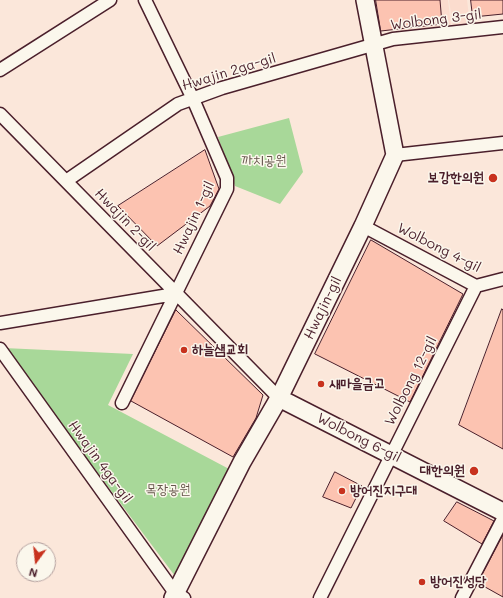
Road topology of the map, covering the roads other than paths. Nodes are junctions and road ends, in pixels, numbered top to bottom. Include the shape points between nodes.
1 (110, 0) edge
2 (145, 0) edge
3 (365, 0) edge
4 (503, 27) edge
5 (374, 45) junction
6 (0, 70) edge
7 (193, 99) junction
8 (0, 114) edge
9 (503, 143) edge
10 (395, 154) junction
11 (66, 181) junction
12 (363, 226) junction
13 (503, 279) edge
14 (476, 286) junction
15 (175, 294) junction
16 (0, 323) edge
17 (0, 349) edge
18 (279, 398) junction
19 (122, 404) dead end
20 (391, 455) junction
21 (503, 512) edge
22 (503, 519) edge
23 (178, 596) edge
24 (320, 598) edge
25 (462, 598) edge

1 - 6 street
2 - 7 street, Hwajin 1-gil
3 - 5 street
4 - 5 street, Wolbong 3-gil via 393,39
5 - 7 street, Hwajin 2ga-gil via 222,88
5 - 10 street
7 - 11 street, Hwajin 2ga-gil via 178,104
7 - 15 street, Hwajin 1-gil via 227,178 227,189
8 - 11 street, Hwajin 2-gil
9 - 10 street
10 - 12 street, Hwajin-gil
11 - 15 street, Hwajin 2-gil
12 - 14 street, Wolbong 4-gil
12 - 18 street, Hwajin-gil
13 - 14 street, Wolbong 4-gil
14 - 20 street, Wolbong 12-gil
15 - 16 street
15 - 18 street, Hwajin 2-gil
15 - 19 street, Hwajin 1-gil
17 - 23 street, Hwajin 4ga-gil
18 - 20 street, Wolbong 6-gil
18 - 23 street, Hwajin-gil via 242,462
20 - 21 street, Wolbong 6-gil
20 - 24 street, Wolbong 12-gil
22 - 25 street

